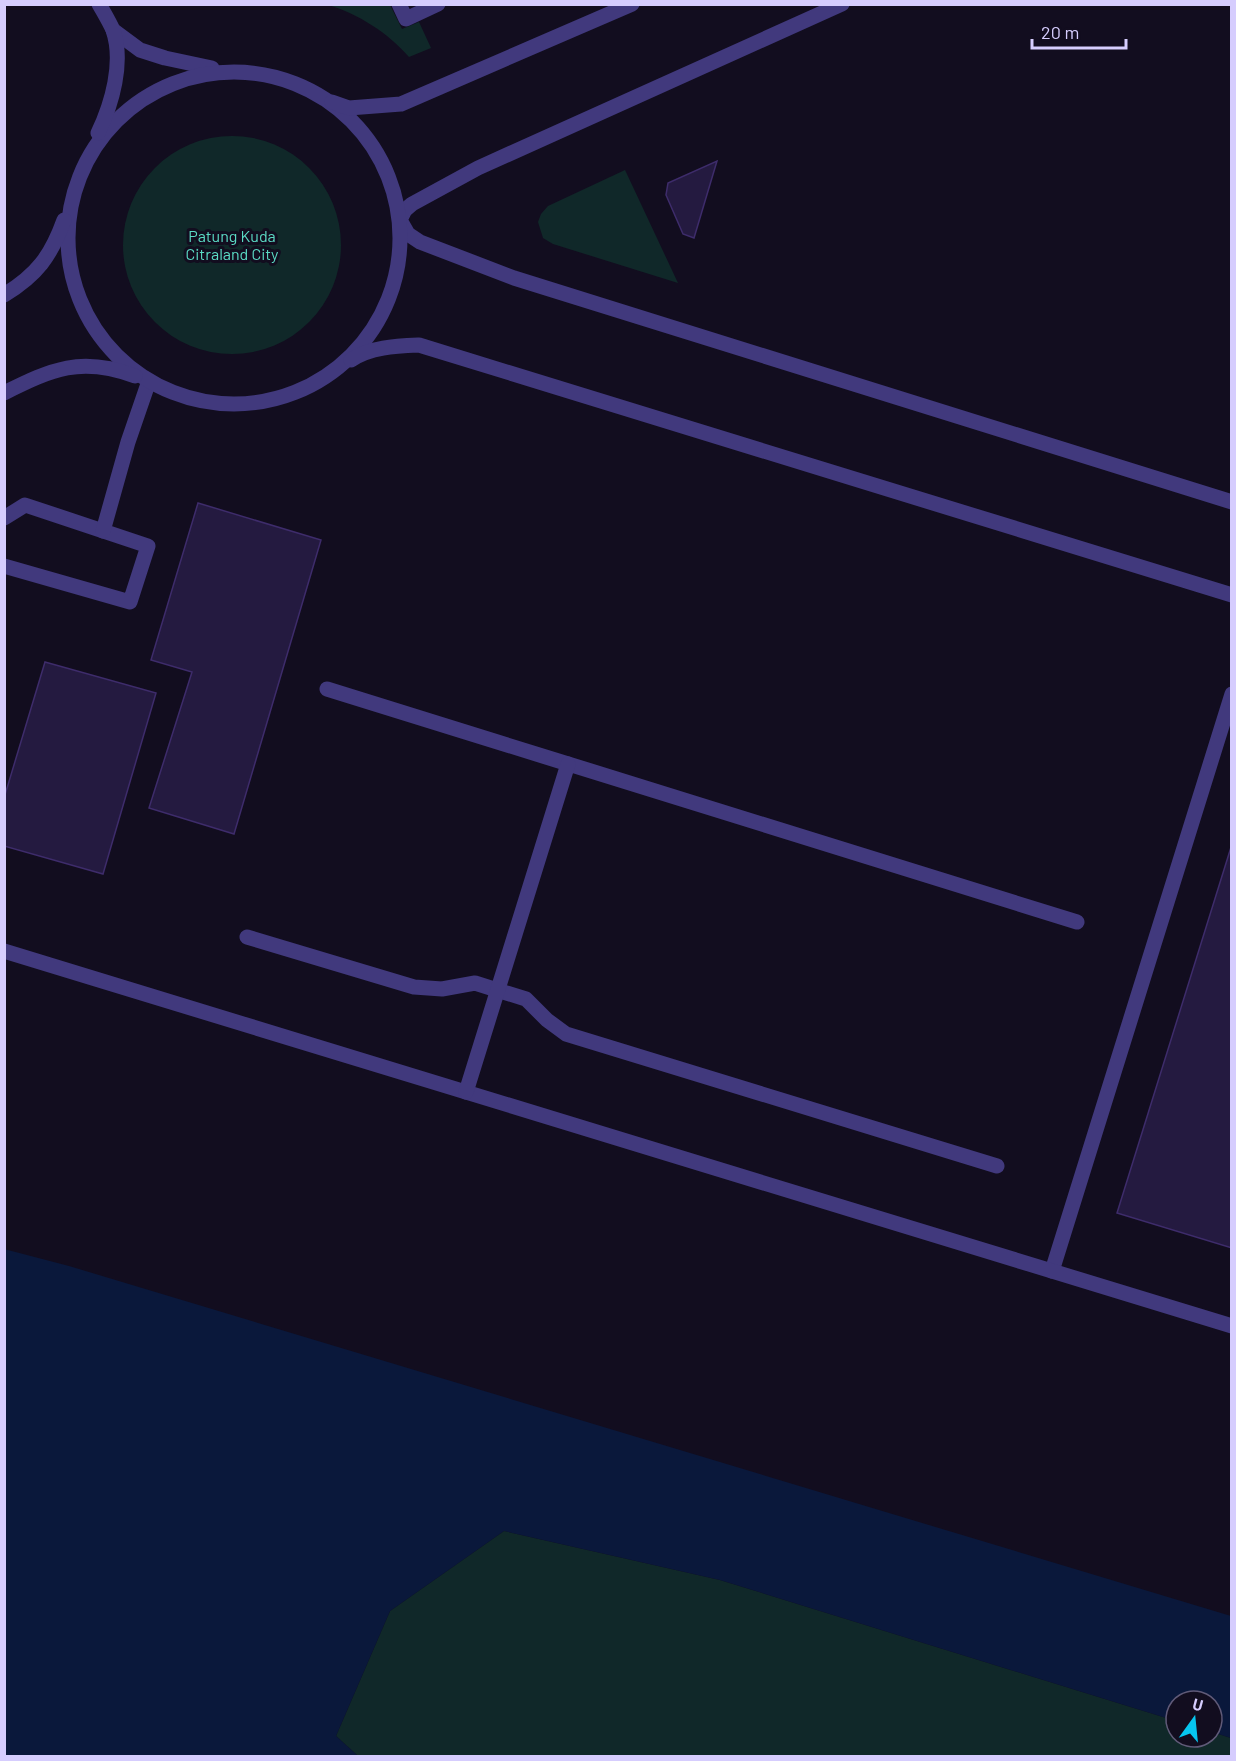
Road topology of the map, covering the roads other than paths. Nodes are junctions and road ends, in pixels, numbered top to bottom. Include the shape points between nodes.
1 (99, 4) edge
2 (399, 4) edge
3 (438, 4) edge
4 (632, 4) edge
5 (842, 4) edge
6 (113, 30) junction
7 (241, 71) junction
8 (330, 102) junction
9 (85, 160) junction
10 (69, 204) junction
11 (400, 220) junction
12 (4, 296) edge
13 (330, 375) junction
14 (149, 381) junction
15 (4, 393) edge
16 (1232, 502) edge
17 (4, 518) edge
18 (103, 531) junction
19 (4, 566) edge
20 (1232, 595) edge
21 (327, 689) dead end
22 (1232, 694) edge
23 (568, 764) junction
24 (1077, 922) dead end
25 (247, 937) dead end
26 (4, 951) edge
27 (497, 990) junction
28 (466, 1092) junction
29 (997, 1166) dead end
30 (1052, 1271) junction
31 (1232, 1326) edge

1 - 6 street
2 - 3 street via 406,19
4 - 8 street via 401,104 349,108
5 - 11 street via 478,168 412,204
6 - 7 street via 140,50 202,67
6 - 9 street via 118,57 113,84 103,122
7 - 8 street via 288,80
7 - 9 street via 194,76 150,93 113,122
8 - 11 street via 365,134 382,160
9 - 10 street
10 - 12 street via 47,258 30,279
10 - 14 street via 67,251 77,296 92,326 112,352
11 - 13 street via 401,244 392,294 367,339
11 - 16 street via 408,234 420,242 514,278
13 - 14 street via 287,395 241,404 194,399
13 - 20 street via 358,355 419,345
14 - 15 street via 118,370 68,367 42,374
14 - 18 street
17 - 18 street via 25,505
18 - 19 street via 148,546 130,602
21 - 23 street
22 - 30 street
23 - 24 street
23 - 27 street
25 - 27 street via 414,987 442,989 475,983
26 - 28 street
27 - 28 street
27 - 29 street via 526,999 566,1034
28 - 30 street
30 - 31 street

